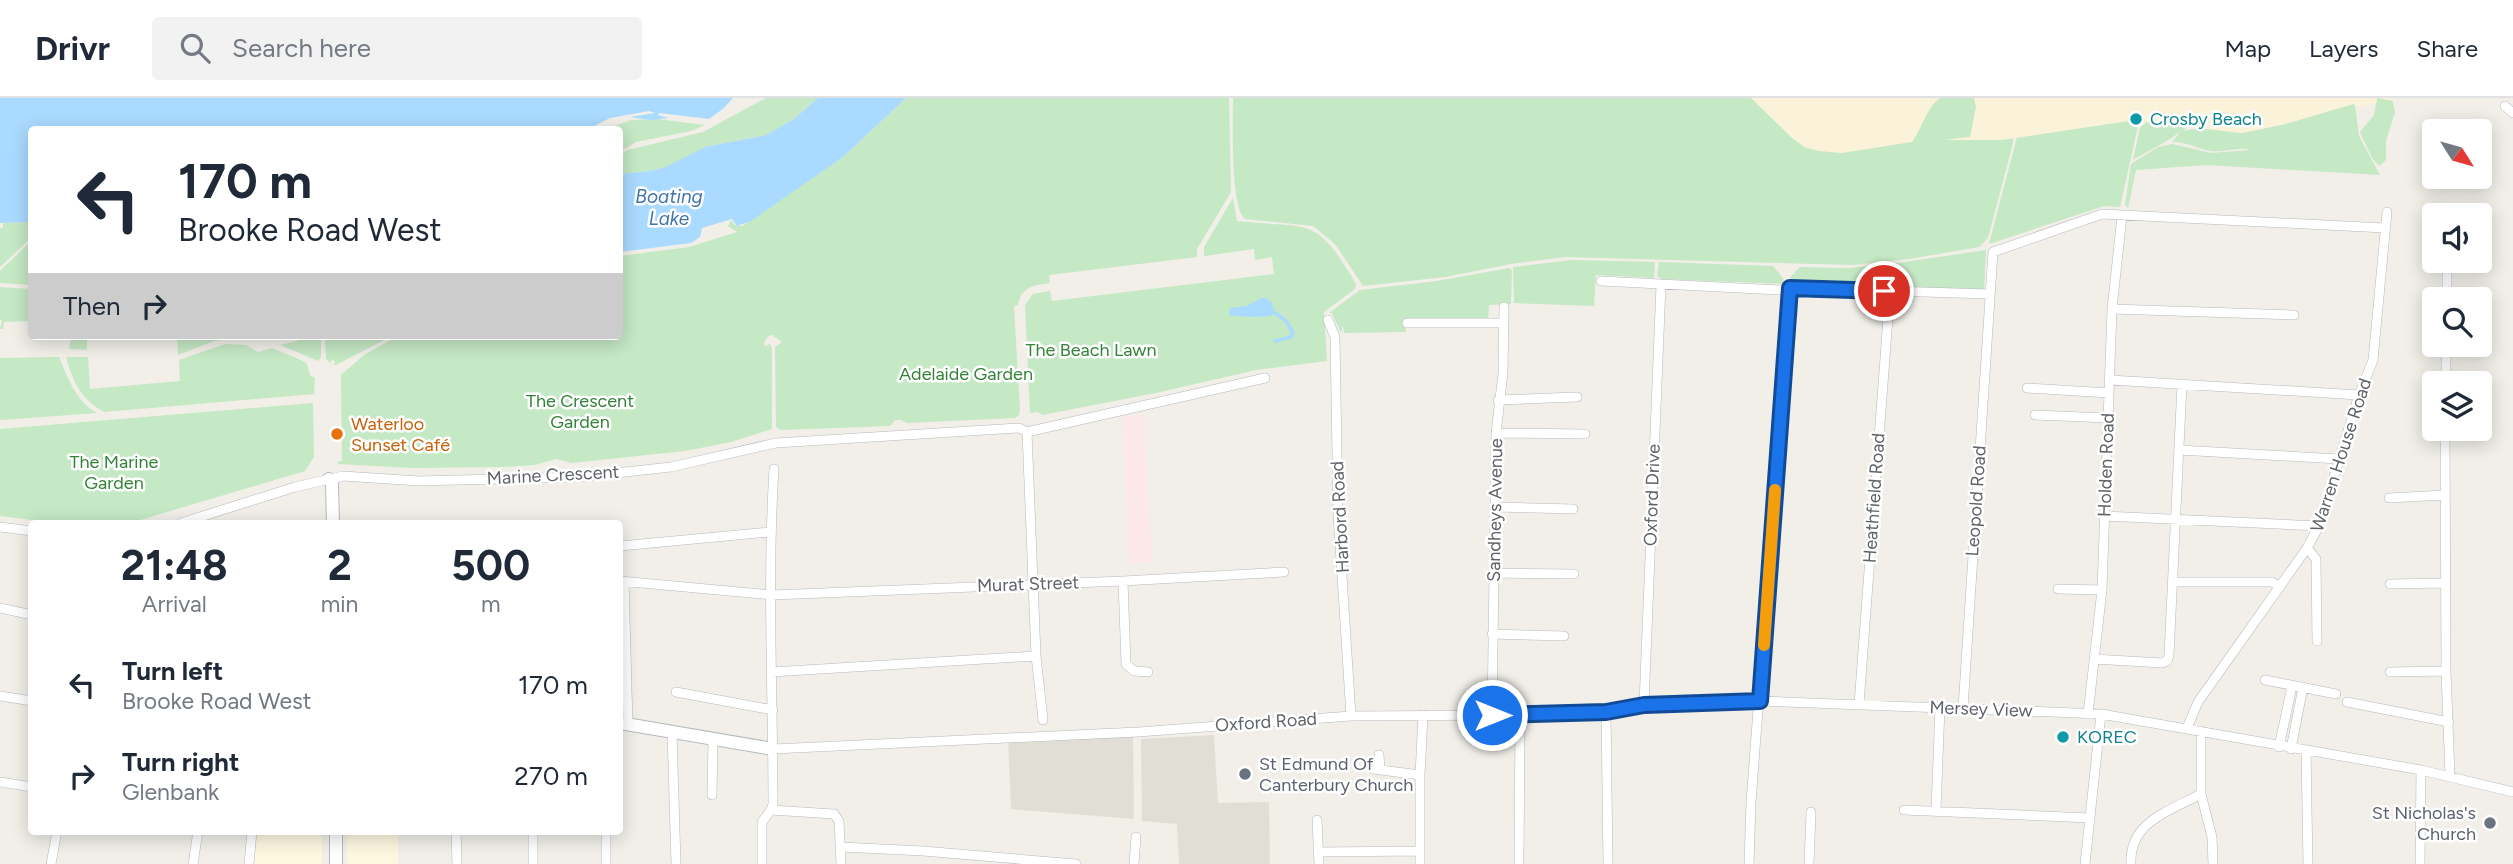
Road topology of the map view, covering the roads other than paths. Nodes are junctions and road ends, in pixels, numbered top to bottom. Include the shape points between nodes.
1 (2387, 212) dead end
2 (2122, 216) junction
3 (2385, 228) junction
4 (2447, 273) dead end
5 (1601, 281) dead end
6 (1661, 285) junction
7 (2447, 287) edge
8 (1779, 290) dead end
9 (1890, 291) junction
10 (1990, 294) junction
11 (1504, 307) dead end
12 (2112, 309) junction
13 (2294, 315) dead end
14 (1328, 320) dead end
15 (1407, 323) dead end
16 (1504, 323) junction
17 (1265, 379) dead end
18 (2110, 380) junction
19 (2182, 384) junction
20 (2027, 387) dead end
21 (2109, 393) junction
22 (2359, 395) junction
23 (1577, 397) dead end
24 (1498, 400) junction
25 (2035, 415) dead end
26 (2108, 418) junction
27 (1027, 432) junction
28 (1496, 433) junction
29 (1585, 434) dead end
30 (2445, 441) edge
31 (2179, 450) junction
32 (2339, 459) junction
33 (774, 470) dead end
34 (329, 478) junction
35 (2445, 495) junction
36 (2389, 498) dead end
37 (1494, 507) junction
38 (1573, 509) dead end
39 (2104, 516) junction
40 (2175, 518) junction
41 (191, 520) edge
42 (333, 520) edge
43 (2319, 526) junction
44 (0, 527) edge
45 (28, 530) edge
46 (770, 532) junction
47 (623, 547) edge
48 (2307, 548) junction
49 (1284, 572) dead end
50 (1493, 573) junction
51 (1574, 574) dead end
52 (1123, 581) junction
53 (623, 582) edge
54 (2172, 582) junction
55 (2445, 583) junction
56 (1032, 584) junction
57 (2390, 584) dead end
58 (2280, 587) junction
59 (2058, 589) dead end
60 (2102, 590) junction
61 (772, 595) junction
62 (0, 608) edge
63 (28, 614) edge
64 (1492, 634) junction
65 (1564, 636) dead end
66 (2317, 641) dead end
67 (1036, 656) junction
68 (2094, 659) junction
69 (2446, 671) junction
70 (771, 672) junction
71 (1148, 672) dead end
72 (2390, 672) dead end
73 (2265, 680) dead end
74 (623, 686) edge
75 (2292, 686) junction
76 (2303, 687) junction
77 (676, 692) dead end
78 (2336, 694) dead end
79 (0, 695) edge
80 (28, 700) edge
81 (1760, 701) junction
82 (2347, 702) dead end
83 (1859, 704) junction
84 (1644, 705) junction
85 (1940, 707) junction
86 (1963, 708) junction
87 (773, 710) junction
88 (1606, 712) junction
89 (2088, 714) junction
90 (2101, 714) junction
91 (1423, 715) junction
92 (1492, 715) junction
93 (1520, 715) junction
94 (1351, 716) junction
95 (1043, 719) dead end
96 (2449, 722) junction
97 (624, 724) edge
98 (2188, 728) junction
99 (2201, 731) junction
100 (672, 733) junction
101 (713, 740) junction
102 (2279, 747) junction
103 (773, 749) junction
104 (2291, 749) junction
105 (2306, 751) junction
106 (1379, 755) dead end
107 (2421, 770) junction
108 (1420, 775) junction
109 (2450, 776) junction
110 (0, 782) edge
111 (28, 786) edge
112 (2513, 792) edge
113 (712, 794) dead end
114 (2201, 794) junction
115 (771, 810) junction
116 (1904, 810) dead end
117 (1936, 810) junction
118 (1811, 812) dead end
119 (2090, 818) junction
120 (1317, 820) dead end
121 (56, 835) edge
122 (197, 835) edge
123 (252, 835) edge
124 (336, 835) edge
125 (456, 835) edge
126 (533, 835) edge
127 (606, 835) edge
128 (1136, 837) dead end
129 (842, 847) junction
130 (923, 851) junction
131 (1420, 851) junction
132 (1319, 852) junction
133 (51, 864) edge
134 (193, 864) edge
135 (249, 864) edge
136 (336, 864) edge
137 (457, 864) edge
138 (533, 864) edge
139 (606, 864) edge
140 (676, 864) edge
141 (762, 864) edge
142 (841, 864) edge
143 (922, 864) edge
144 (1076, 864) edge
145 (1135, 864) edge
146 (1319, 864) edge
147 (1420, 864) edge
148 (1518, 864) edge
149 (1608, 864) edge
150 (1749, 864) edge
151 (1809, 864) edge
152 (2085, 864) edge
153 (2131, 864) edge
154 (2213, 864) edge
155 (2308, 864) edge
156 (2420, 864) edge

1 - 3 street, Warren House Road
2 - 3 street
2 - 10 street, Leopold Road via 2102,214 1993,252
2 - 12 street, Holden Road
3 - 22 street, Warren House Road via 2373,360
4 - 7 street
5 - 6 street
6 - 8 street
6 - 84 street, Oxford Drive
9 - 10 street
9 - 81 street via 1790,288
9 - 83 street, Heathfield Road
10 - 86 street, Leopold Road
11 - 16 street, Sandheys Avenue
12 - 13 street
12 - 18 street, Holden Road
14 - 94 street, Harbord Road via 1335,337 1338,514
15 - 16 street
16 - 24 street, Sandheys Avenue
17 - 27 street, Marine Crescent
18 - 19 street
18 - 21 street, Holden Road
19 - 22 street
19 - 31 street
20 - 21 street
21 - 26 street, Holden Road
22 - 32 street, Warren House Road
23 - 24 street
24 - 28 street, Sandheys Avenue
25 - 26 street
26 - 39 street, Holden Road
27 - 34 street, Marine Crescent via 1019,428 776,443 671,467 579,477
27 - 56 street
28 - 29 street
28 - 37 street, Sandheys Avenue
30 - 35 street
31 - 32 street
31 - 40 street
32 - 43 street, Warren House Road
33 - 46 street
34 - 41 street, Marine Crescent
34 - 42 street
35 - 36 street
35 - 55 street
37 - 38 street
37 - 50 street, Sandheys Avenue
39 - 40 street
39 - 60 street, Holden Road
40 - 43 street
40 - 54 street
43 - 48 street, Warren House Road
44 - 45 street
46 - 47 street
46 - 61 street
48 - 58 street, Warren House Road
48 - 66 street via 2316,559
49 - 52 street, Murat Street
50 - 51 street
50 - 64 street, Sandheys Avenue
52 - 56 street, Murat Street
52 - 71 street via 1130,626 1126,664 1134,671
53 - 61 street, Murat Street
54 - 58 street via 2272,582
54 - 68 street via 2167,661
55 - 57 street
55 - 69 street
56 - 61 street, Murat Street
56 - 67 street
58 - 98 street, Warren House Road via 2199,702
59 - 60 street
60 - 68 street, Holden Road
61 - 70 street
62 - 63 street
64 - 65 street
64 - 92 street, Sandheys Avenue
67 - 70 street
67 - 95 street
68 - 89 street, Holden Road
69 - 72 street
69 - 96 street
70 - 87 street
73 - 75 street
74 - 97 street
75 - 76 street
75 - 102 street
76 - 78 street
76 - 104 street
77 - 87 street
79 - 80 street
81 - 83 street, Mersey View
81 - 84 street, Oxford Road
81 - 150 street
82 - 96 street
83 - 85 street, Mersey View
84 - 88 street, Oxford Road
85 - 86 street, Mersey View
85 - 117 street
86 - 89 street, Mersey View
87 - 103 street
88 - 93 street, Oxford Road
88 - 149 street
89 - 90 street, Mersey View
90 - 98 street, Mersey View
90 - 119 street
91 - 92 street, Oxford Road
91 - 94 street, Oxford Road
91 - 108 street
92 - 93 street, Oxford Road
93 - 148 street
94 - 103 street, Oxford Road via 1138,732
96 - 109 street
97 - 100 street
98 - 99 street, Mersey View
99 - 102 street, Mersey View
99 - 114 street
100 - 101 street
100 - 140 street
101 - 103 street
101 - 113 street
102 - 104 street, Mersey View
103 - 115 street
104 - 105 street, Mersey View
105 - 107 street, Mersey View
105 - 155 street
106 - 108 street via 1377,769
107 - 109 street, Mersey View
107 - 156 street
108 - 131 street
109 - 112 street, Mersey View
110 - 111 street
114 - 153 street via 2150,821 2130,851
114 - 154 street via 2212,837
115 - 129 street via 834,814
115 - 141 street via 762,822
116 - 117 street
117 - 119 street
118 - 151 street
119 - 152 street
120 - 132 street
121 - 133 street
122 - 134 street
123 - 135 street
124 - 136 street
125 - 137 street
126 - 138 street
127 - 139 street
128 - 145 street
129 - 130 street
129 - 142 street
130 - 143 street
130 - 144 street
131 - 132 street
131 - 147 street
132 - 146 street

